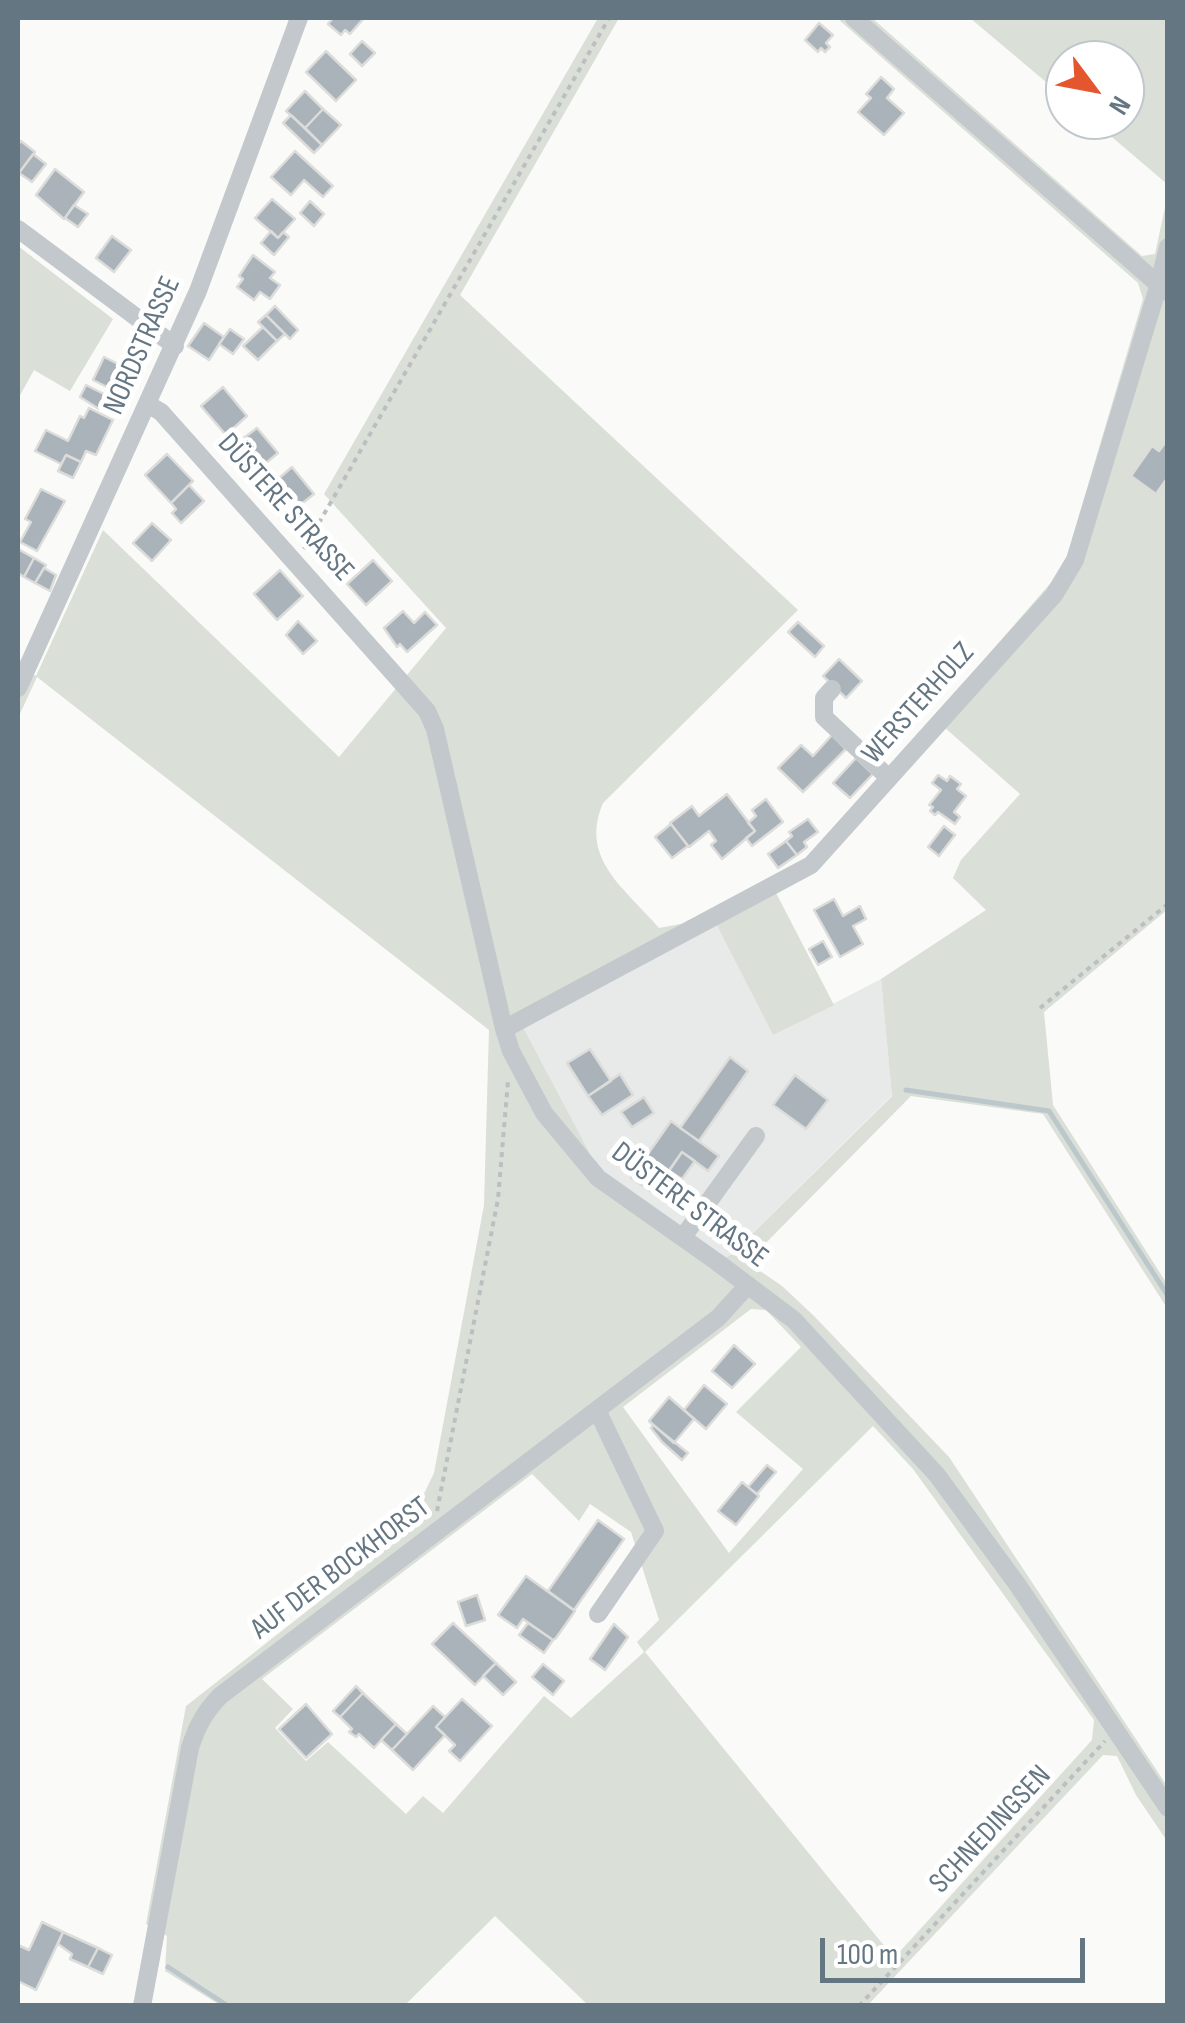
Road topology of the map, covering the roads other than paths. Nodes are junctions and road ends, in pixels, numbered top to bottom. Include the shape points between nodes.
1 (299, 18) edge
2 (854, 18) edge
3 (18, 229) edge
4 (1168, 246) edge
5 (1163, 290) edge
6 (175, 346) junction
7 (149, 405) junction
8 (18, 688) edge
9 (832, 689) dead end
10 (889, 778) junction
11 (504, 1029) junction
12 (756, 1136) dead end
13 (682, 1237) junction
14 (748, 1285) junction
15 (597, 1410) junction
16 (598, 1614) dead end
17 (1168, 1808) edge
18 (142, 2006) edge

1 - 6 street, NORDSTRASSE
2 - 5 street
3 - 6 street
4 - 5 street, WERSTERHOLZ
5 - 10 street, WERSTERHOLZ via 1065,580
6 - 7 street, NORDSTRASSE
7 - 8 street, NORDSTRASSE
7 - 11 street, DÜSTERE STRASSE via 427,712
9 - 10 street via 824,698 824,717
10 - 11 street, WERSTERHOLZ via 810,865
11 - 13 street, DÜSTERE STRASSE via 544,1113 598,1178
12 - 13 street
13 - 14 street, DÜSTERE STRASSE
14 - 15 street, AUF DER BOCKHORST via 718,1318
14 - 17 street, DÜSTERE STRASSE via 805,1330 937,1475
15 - 16 street via 655,1530
15 - 18 street, AUF DER BOCKHORST via 220,1696 197,1725

